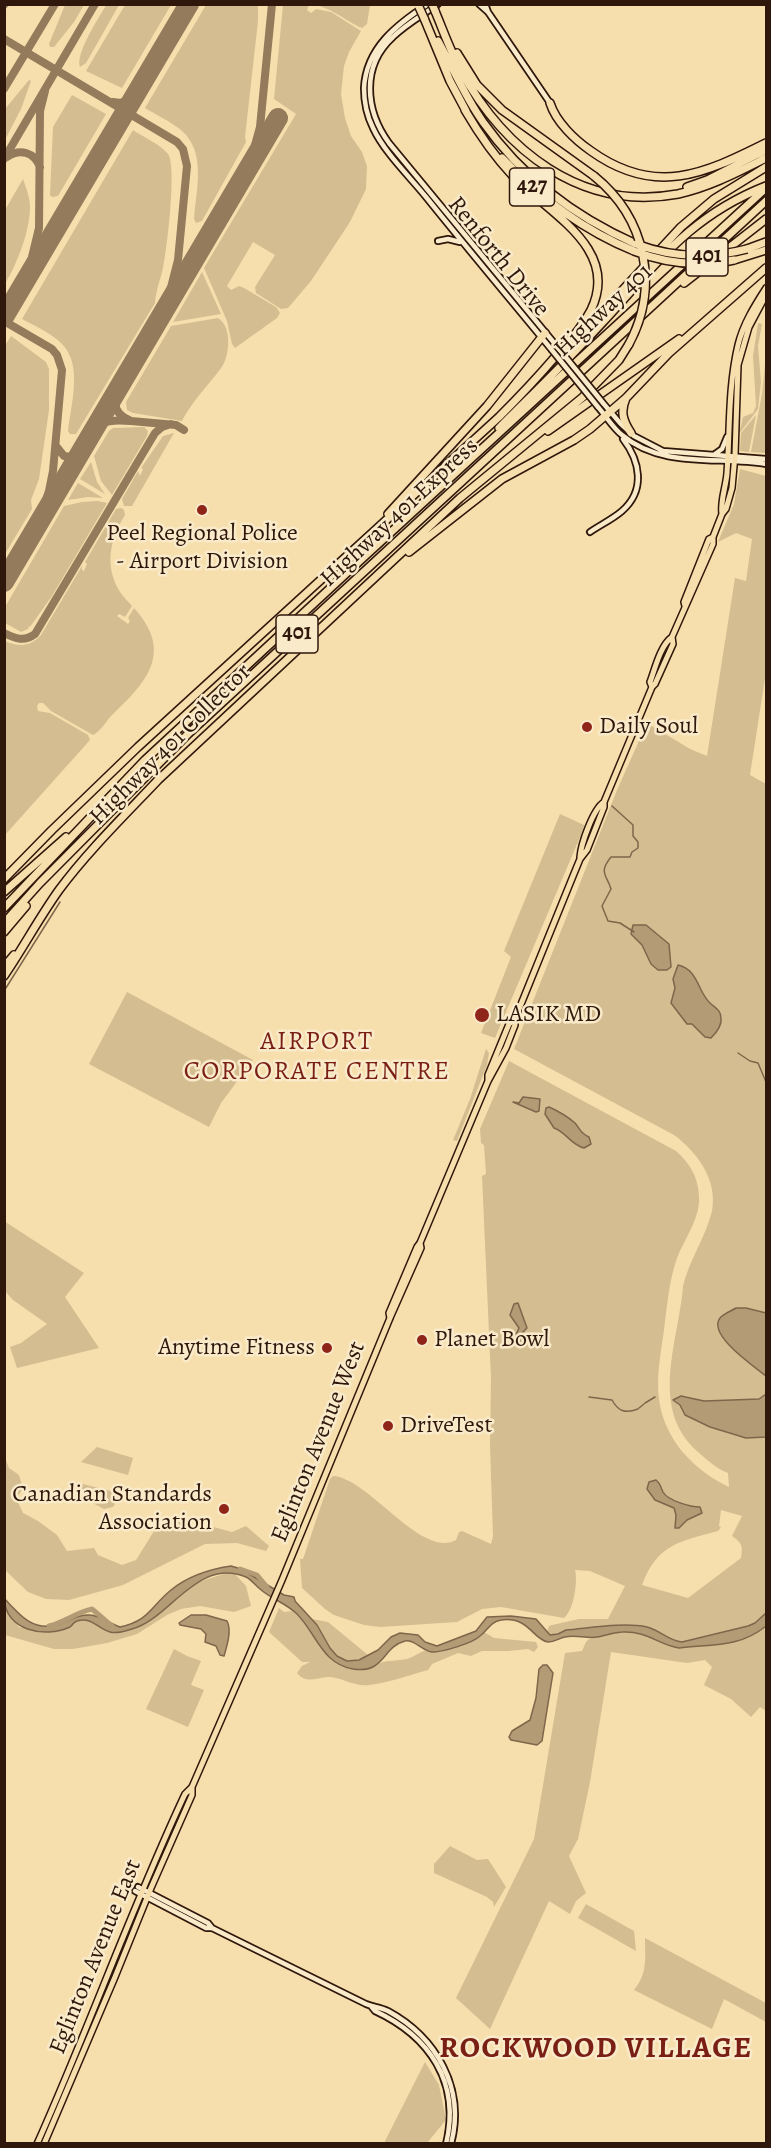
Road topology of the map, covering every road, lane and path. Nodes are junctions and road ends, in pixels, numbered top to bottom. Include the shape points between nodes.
1 (428, 4) edge
2 (479, 4) edge
3 (485, 4) edge
4 (419, 6) edge
5 (435, 7) edge
6 (488, 12) junction
7 (424, 20) junction
8 (439, 21) junction
9 (550, 103) joint
10 (465, 110) junction
11 (766, 141) edge
12 (766, 150) edge
13 (766, 158) edge
14 (766, 166) edge
15 (766, 187) edge
16 (629, 195) junction
17 (766, 201) edge
18 (766, 219) edge
19 (438, 241) dead end
20 (463, 242) junction
21 (766, 242) edge
22 (635, 248) junction
23 (766, 250) edge
24 (766, 268) edge
25 (766, 288) edge
26 (766, 296) edge
27 (721, 307) junction
28 (646, 312) junction
29 (543, 335) junction
30 (520, 396) junction
31 (626, 398) junction
32 (733, 404) junction
33 (608, 413) junction
34 (732, 418) junction
35 (631, 433) junction
36 (620, 434) junction
37 (728, 435) junction
38 (715, 457) junction
39 (731, 458) junction
40 (766, 459) edge
41 (466, 463) junction
42 (766, 464) edge
43 (497, 467) junction
44 (590, 532) dead end
45 (352, 552) junction
46 (380, 573) junction
47 (78, 829) junction
48 (56, 868) junction
49 (4, 879) edge
50 (4, 892) edge
51 (4, 908) edge
52 (4, 923) edge
53 (4, 932) edge
54 (24, 942) junction
55 (4, 967) edge
56 (4, 976) edge
57 (282, 1580) joint
58 (192, 1787) junction
59 (139, 1890) junction
60 (148, 1895) junction
61 (371, 2006) junction
62 (37, 2144) edge
63 (44, 2144) edge
64 (446, 2144) edge
65 (452, 2144) edge

1 - 20 main road, Renforth Drive via 399,24 376,50 364,87 366,108 377,136
2 - 6 main road
3 - 6 main road
4 - 7 highway, 427, bridge
5 - 8 highway, 427
5 - 29 main road, Renforth Drive via 393,36 380,52 370,80 376,123
6 - 9 main road
7 - 10 highway, 427
7 - 22 highway via 483,122 516,162 580,215
8 - 16 highway, 427 via 473,90 495,121 524,151 569,181
8 - 43 highway, bridge via 469,74 494,103 594,176 622,205 634,226 646,274 639,322 619,360 583,397
9 - 11 highway via 567,130 584,146 615,165 646,175 676,177 702,172
10 - 22 highway, 427 via 503,158 544,198 584,226
10 - 30 highway via 501,163 585,243 597,271 596,295 586,319
12 - 16 highway via 691,186
13 - 16 highway, 427 via 695,189 652,197
14 - 30 highway via 714,199 681,227
15 - 41 highway, Highway 401 / 401
15 - 41 highway via 713,212 678,240
17 - 28 highway, Highway 401 / 401
18 - 28 highway
19 - 20 main road
20 - 29 main road, Renforth Drive
21 - 22 highway, bridge via 717,255 686,256
22 - 23 highway, 427, bridge via 661,260 688,264 734,260
24 - 27 highway
25 - 32 main road, Eglinton Avenue West via 744,325 738,344
26 - 32 main road, Eglinton Avenue West via 743,344
27 - 31 highway
27 - 43 highway
28 - 48 highway, Highway 401 Express / 401 via 188,734
29 - 33 main road, Renforth Drive, bridge
29 - 45 highway via 474,421
30 - 45 highway, Highway 401 Collector / 401
31 - 33 highway
31 - 35 highway via 622,417
32 - 34 main road, Eglinton Avenue West
33 - 35 main road, Renforth Drive
33 - 36 main road, Renforth Drive
33 - 46 highway via 582,435 491,487
34 - 37 main road, Eglinton Avenue West
34 - 39 main road, Eglinton Avenue West
35 - 38 main road, Renforth Drive via 663,451
36 - 38 main road, Renforth Drive via 655,454 705,460
36 - 44 main road via 635,456 639,470 637,487 622,511
37 - 38 main road
37 - 39 main road, Eglinton Avenue West
38 - 39 main road, Renforth Drive
39 - 40 main road, Renforth Drive
39 - 42 main road, Renforth Drive
39 - 57 main road, Eglinton Avenue West via 732,488 726,509 709,539 672,638 667,641 650,682 652,687 604,802 590,826 515,1019 509,1024 421,1248
41 - 47 highway, Highway 401 Express / 401 via 145,760
43 - 46 highway, Highway 401 Collector / 401
45 - 49 highway, Highway 401 Collector / 401 via 138,747
46 - 54 highway, Highway 401 Collector / 401 via 199,740 116,824 60,890
47 - 50 highway
47 - 51 highway, Highway 401 Express / 401
48 - 52 highway, Highway 401 Express / 401
48 - 53 highway
54 - 55 highway
54 - 56 highway, Highway 401 Collector
57 - 58 main road, Eglinton Avenue East
58 - 59 main road, Eglinton Avenue East via 185,1794
58 - 60 main road, Eglinton Avenue East via 192,1796
59 - 60 main road
59 - 62 main road, Eglinton Avenue East via 112,1969
60 - 61 main road
60 - 63 main road, Eglinton Avenue East
61 - 64 main road via 412,2033 436,2062 449,2099
61 - 65 main road via 410,2025 441,2060 454,2099

